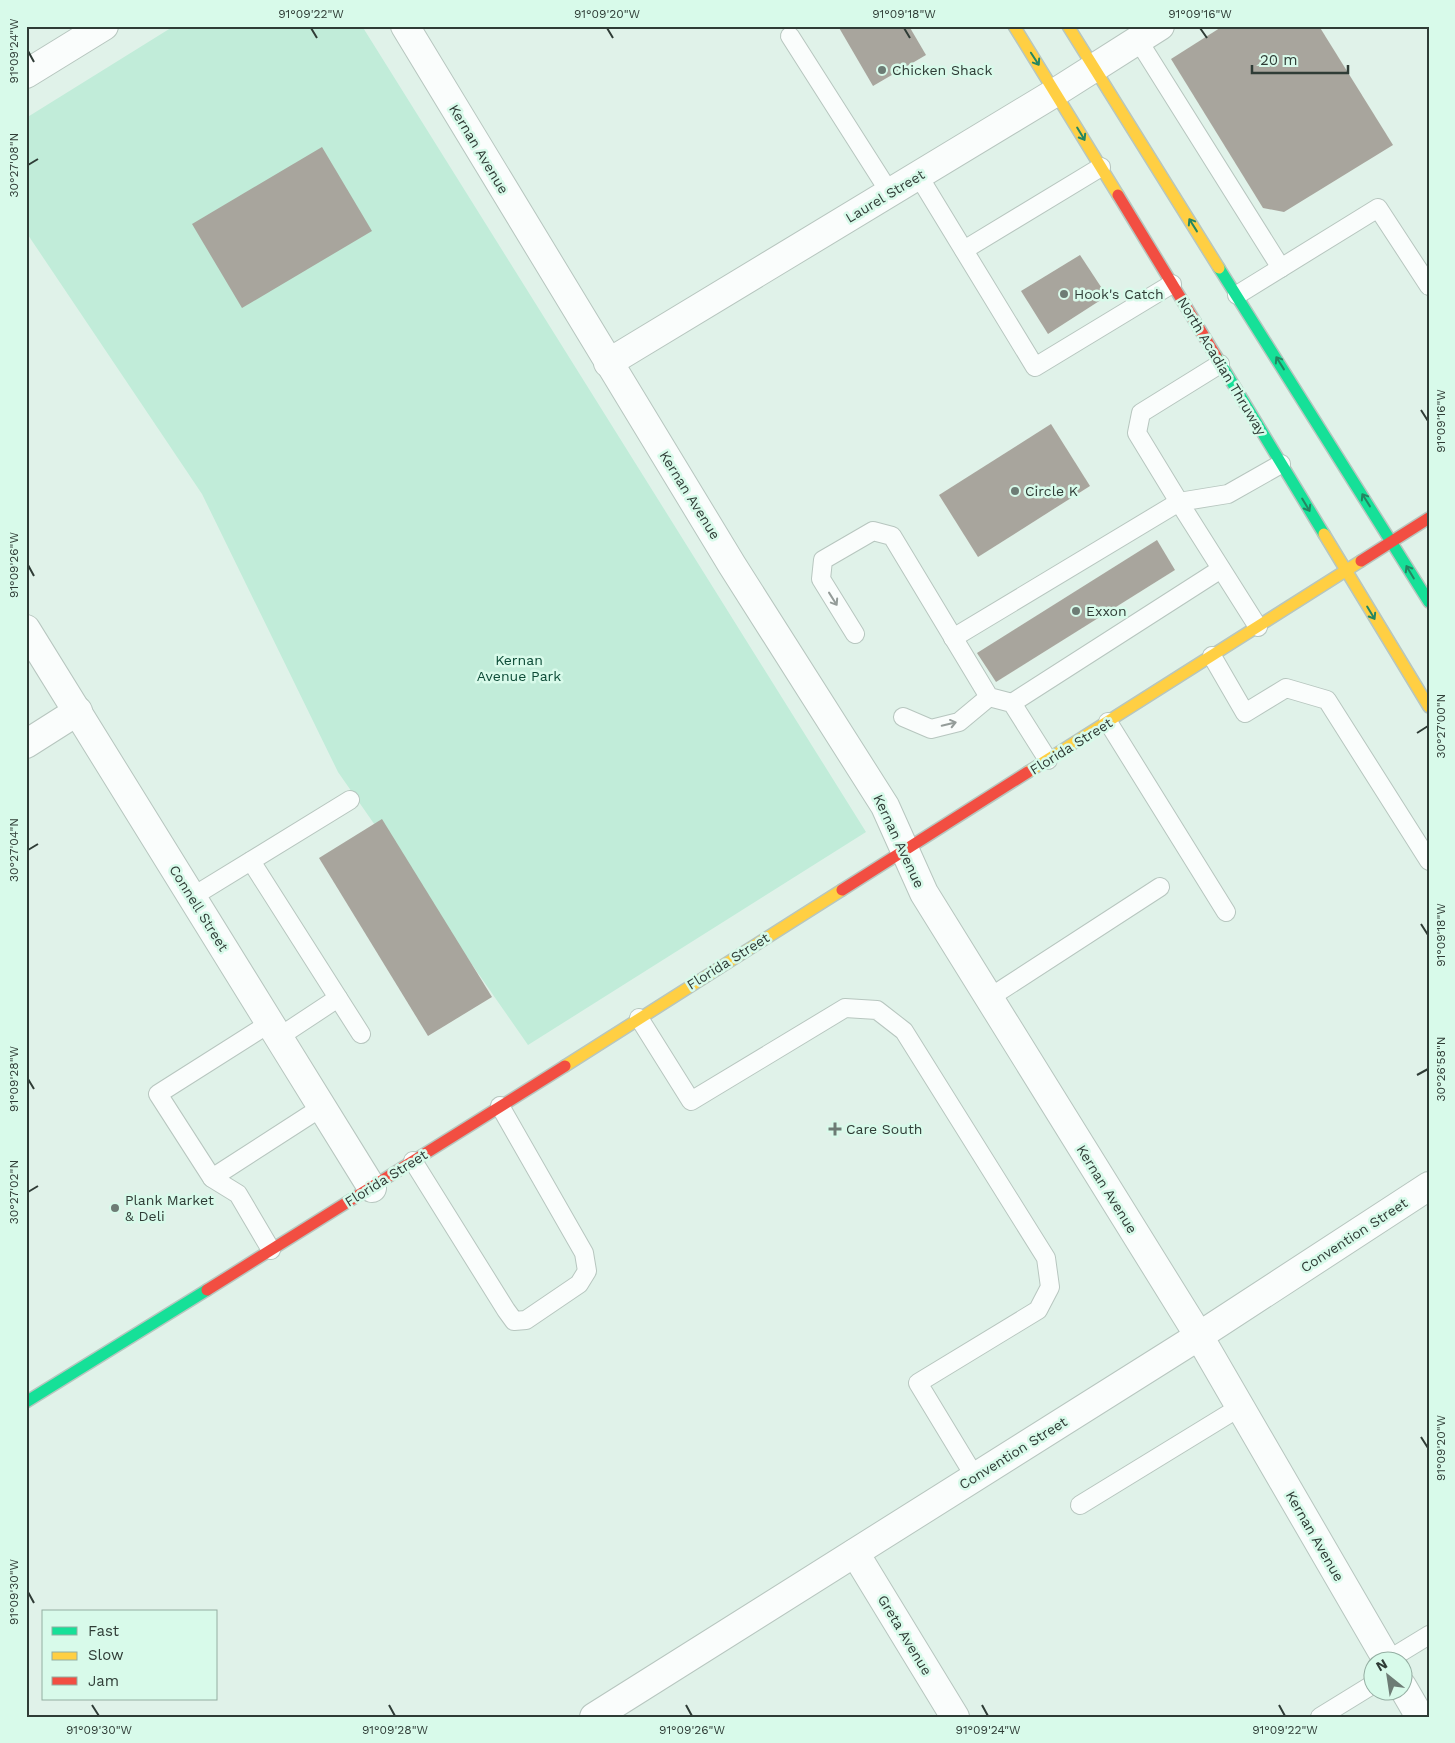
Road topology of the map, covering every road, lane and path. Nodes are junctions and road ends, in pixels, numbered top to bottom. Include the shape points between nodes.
1 (104, 26) edge
2 (404, 26) edge
3 (1014, 26) edge
4 (1068, 26) edge
5 (1149, 33) edge
6 (790, 36) dead end
7 (1094, 67) junction
8 (26, 74) edge
9 (1056, 92) junction
10 (1101, 167) junction
11 (918, 175) junction
12 (890, 193) junction
13 (964, 250) junction
14 (1281, 268) junction
15 (1172, 284) junction
16 (1429, 286) edge
17 (1237, 295) junction
18 (608, 363) junction
19 (1220, 364) junction
20 (1281, 464) junction
21 (1179, 502) junction
22 (1429, 518) edge
23 (1392, 542) junction
24 (1222, 569) junction
25 (1346, 571) junction
26 (1429, 602) edge
27 (1258, 627) junction
28 (26, 629) edge
29 (855, 634) dead end
30 (954, 638) junction
31 (1212, 656) junction
32 (989, 697) junction
33 (1012, 703) junction
34 (1429, 707) edge
35 (78, 711) junction
36 (903, 717) dead end
37 (1108, 722) junction
38 (26, 744) edge
39 (1048, 760) junction
40 (350, 800) dead end
41 (904, 850) junction
42 (250, 861) junction
43 (1429, 861) edge
44 (1160, 887) dead end
45 (192, 897) junction
46 (1226, 912) dead end
47 (338, 998) junction
48 (989, 998) junction
49 (638, 1018) junction
50 (274, 1030) junction
51 (361, 1034) dead end
52 (500, 1106) junction
53 (322, 1107) junction
54 (414, 1161) junction
55 (212, 1178) junction
56 (1429, 1186) edge
57 (372, 1188) junction
58 (271, 1250) junction
59 (1199, 1336) junction
60 (26, 1402) edge
61 (1240, 1406) junction
62 (975, 1477) junction
63 (1080, 1505) dead end
64 (856, 1553) junction
65 (1429, 1635) edge
66 (1382, 1650) edge
67 (1404, 1650) edge
68 (1362, 1691) edge
69 (1410, 1700) edge
70 (594, 1717) edge
71 (955, 1717) edge
72 (1320, 1717) edge
73 (1420, 1717) edge

1 - 8 street
2 - 18 street, Kernan Avenue
3 -> 9 main road, North Acadian Thruway
4 - 7 main road
5 - 7 street, Laurel Street
5 - 14 lane
6 - 12 lane
7 - 9 street, Laurel Street
17 -> 7 main road
9 -> 10 main road, North Acadian Thruway
9 - 11 street, Laurel Street
10 - 13 lane
10 - 15 main road, North Acadian Thruway
11 - 12 street, Laurel Street
11 - 13 lane
12 - 18 street, Laurel Street
13 - 15 lane via 1035,367
14 - 16 lane via 1378,208
14 - 17 lane
15 - 19 main road, North Acadian Thruway
23 -> 17 main road
18 - 41 street, Kernan Avenue via 885,806
19 - 20 main road, North Acadian Thruway
19 - 21 lane via 1141,413 1137,433
20 - 21 lane via 1228,494
20 -> 25 main road, North Acadian Thruway
21 - 24 lane
21 - 30 lane
22 - 23 main road, Florida Street
23 - 25 main road, Florida Street
26 -> 23 main road
24 - 27 lane
24 - 33 lane
25 - 27 main road, Florida Street
25 -> 34 main road, North Acadian Thruway
27 - 31 main road, Florida Street
28 - 35 street, Connell Street
30 -> 29 lane via 892,536 873,531 823,560 821,579
30 - 32 lane
31 - 37 main road, Florida Street
31 - 43 lane via 1246,713 1286,688 1327,700
32 - 33 lane
36 -> 32 lane via 931,729 959,722
33 - 39 lane
35 - 38 street
35 - 45 street, Connell Street
37 - 39 main road, Florida Street
37 - 46 lane
39 - 41 main road, Florida Street
40 - 42 lane
41 - 48 street, Kernan Avenue via 924,893
41 - 49 main road, Florida Street
42 - 45 lane
42 - 47 lane
44 - 48 lane
45 - 50 street, Connell Street
47 - 50 lane
47 - 51 lane
48 - 59 street, Kernan Avenue
49 - 52 main road, Florida Street
49 - 62 lane via 691,1101 845,1008 877,1010 904,1032 1046,1258 1050,1287 1038,1310 918,1383
50 - 53 street, Connell Street
50 - 55 lane via 158,1094
52 - 54 main road, Florida Street
52 - 54 lane via 584,1253 586,1271 579,1284 526,1320 514,1321 510,1316
53 - 55 lane
53 - 57 street, Connell Street
54 - 57 main road, Florida Street
55 - 58 lane via 238,1194
56 - 59 street, Convention Street
57 - 58 main road, Florida Street
58 - 60 main road, Florida Street
59 - 61 street, Kernan Avenue
59 - 62 street, Convention Street
61 - 63 lane
61 - 66 street, Kernan Avenue
62 - 64 street, Convention Street
64 - 70 street, Convention Street
64 - 71 street, Greta Avenue
65 - 67 lane
68 - 72 lane
69 - 73 street

